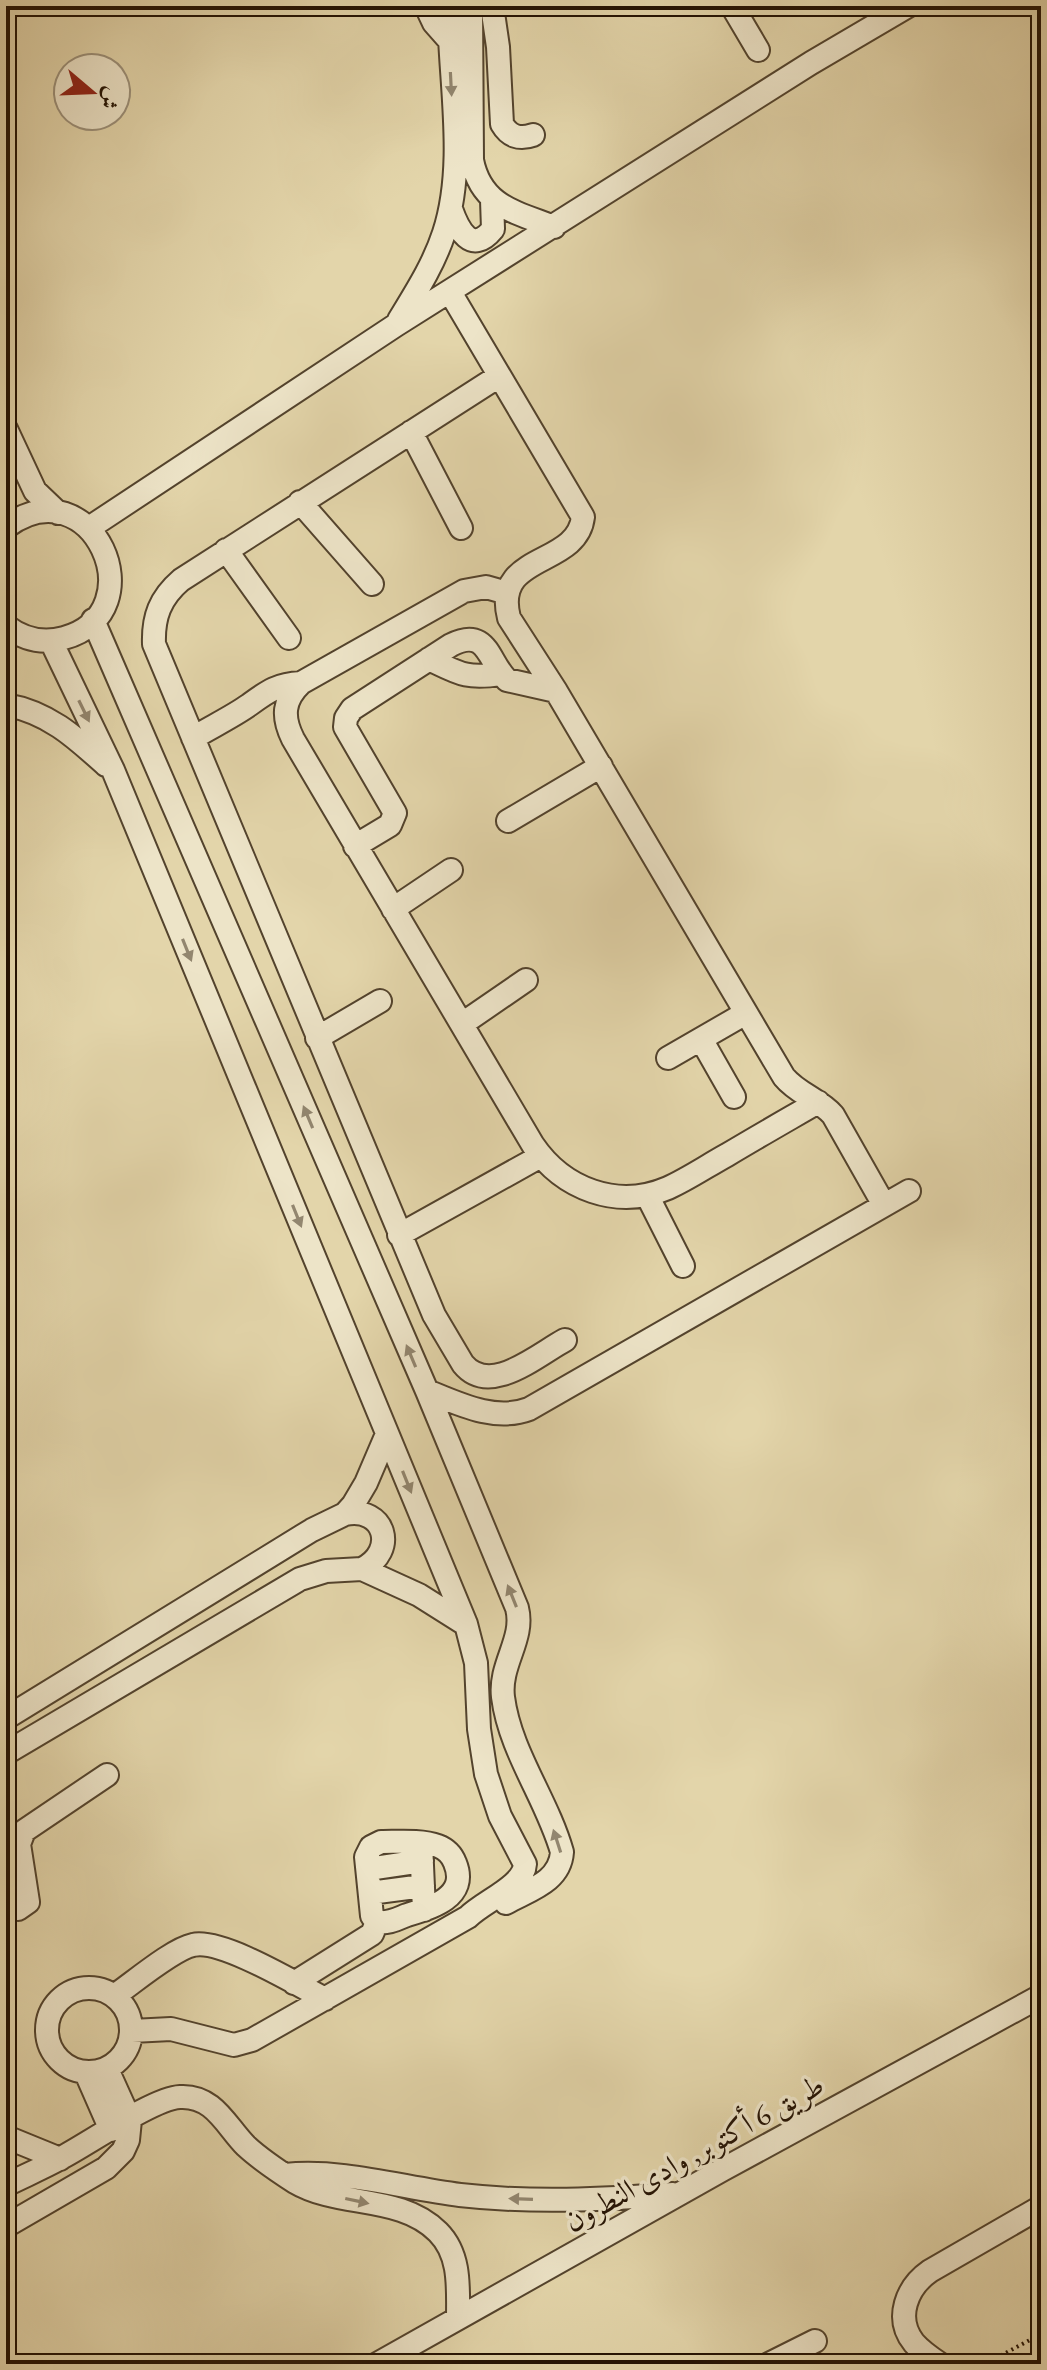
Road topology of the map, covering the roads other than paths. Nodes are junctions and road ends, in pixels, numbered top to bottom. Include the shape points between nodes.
1 (426, 6) edge
2 (449, 6) edge
3 (471, 6) edge
4 (485, 6) edge
5 (492, 6) edge
6 (732, 6) edge
7 (908, 6) edge
8 (472, 35) junction
9 (449, 40) junction
10 (758, 50) dead end
11 (533, 135) dead end
12 (492, 200) junction
13 (451, 209) junction
14 (554, 227) junction
15 (450, 292) junction
16 (396, 325) junction
17 (499, 376) junction
18 (6, 429) edge
19 (411, 432) junction
20 (300, 502) junction
21 (58, 513) junction
22 (6, 527) edge
23 (89, 528) junction
24 (461, 528) dead end
25 (226, 550) junction
26 (372, 584) dead end
27 (507, 593) junction
28 (93, 620) junction
29 (8, 630) edge
30 (289, 638) dead end
31 (51, 641) junction
32 (429, 659) junction
33 (501, 674) junction
34 (301, 683) junction
35 (556, 691) junction
36 (250, 704) junction
37 (6, 705) edge
38 (286, 721) junction
39 (193, 738) junction
40 (601, 766) junction
41 (113, 770) junction
42 (508, 821) dead end
43 (355, 846) junction
44 (451, 870) dead end
45 (393, 909) junction
46 (526, 980) dead end
47 (380, 1001) dead end
48 (746, 1013) junction
49 (462, 1024) junction
50 (317, 1038) junction
51 (701, 1039) junction
52 (668, 1058) dead end
53 (734, 1097) dead end
54 (818, 1102) junction
55 (541, 1156) junction
56 (909, 1191) dead end
57 (647, 1195) junction
58 (884, 1205) junction
59 (399, 1235) junction
60 (683, 1266) dead end
61 (565, 1340) dead end
62 (427, 1391) junction
63 (387, 1434) junction
64 (345, 1514) junction
65 (362, 1569) junction
66 (466, 1624) junction
67 (507, 1659) junction
68 (476, 1663) junction
69 (6, 1718) edge
70 (6, 1753) edge
71 (107, 1775) dead end
72 (421, 1852) junction
73 (525, 1864) junction
74 (558, 1871) junction
75 (423, 1886) junction
76 (370, 1893) junction
77 (6, 1905) edge
78 (424, 1910) junction
79 (468, 1917) junction
80 (377, 1922) junction
81 (294, 1983) junction
82 (114, 1996) junction
83 (1041, 1996) edge
84 (325, 1999) junction
85 (132, 2031) junction
86 (96, 2071) junction
87 (120, 2125) junction
88 (6, 2137) edge
89 (60, 2159) junction
90 (285, 2175) junction
91 (6, 2185) edge
92 (682, 2193) junction
93 (1041, 2207) edge
94 (6, 2226) edge
95 (458, 2318) junction
96 (815, 2341) dead end
97 (377, 2364) edge
98 (769, 2364) edge
99 (940, 2364) edge

1 - 9 street
2 - 9 street
3 - 8 street
4 - 8 street
5 - 11 street via 502,124 518,137
6 - 10 street
7 - 14 street
8 - 12 street via 472,160 478,182
9 -> 13 street via 455,166
12 - 13 street via 493,229 477,240 460,233
12 - 14 street
13 - 16 street via 436,256
14 - 15 street
15 - 16 street
15 - 17 street
16 - 23 street
17 - 19 street
17 - 27 street via 583,517 571,542 521,571
18 - 21 street via 35,491
19 - 20 street
19 - 24 street
20 - 25 street
20 - 26 street
21 - 22 street via 26,516
21 - 23 street
23 - 28 street via 104,547 110,571 104,606
25 - 30 street
25 - 39 street via 173,587 155,616 154,644
27 - 34 street via 486,587 464,591
27 - 35 street via 509,618
28 - 31 street
62 -> 28 street
29 - 31 street
31 -> 41 street
32 - 33 street via 473,677
32 - 33 street via 471,640 485,646
32 - 43 street via 346,718 347,732 395,813 390,825
33 - 35 street via 514,683
34 - 36 street via 268,690
34 - 38 street via 288,699
35 - 40 street
36 - 38 street
36 - 39 street
37 - 41 street via 55,722
38 - 43 street
39 - 50 street
40 - 42 street
40 - 48 street
41 -> 63 street
43 - 45 street
44 - 45 street
45 - 49 street
46 - 49 street
47 - 50 street
48 - 51 street
48 - 54 street via 784,1077 799,1093
49 - 55 street
50 - 59 street
51 - 52 street
51 - 53 street
54 - 57 street via 680,1182
54 - 58 street via 833,1115
55 - 57 street via 582,1188 607,1196
55 - 59 street
56 - 58 street
57 - 60 street
58 - 62 street via 529,1409 490,1413
59 - 61 street via 434,1315 469,1371 484,1378 500,1377
67 -> 62 street via 519,1627 517,1608
63 - 64 street via 366,1483
63 -> 66 street
64 - 65 street via 367,1515 382,1532 380,1555
64 - 69 street
65 - 66 street
65 - 70 street via 300,1579
66 - 68 street
67 - 68 street
74 -> 67 street via 559,1843 506,1714 502,1677
68 - 73 street via 486,1774
71 - 77 street via 24,1831 19,1844 28,1902 18,1909
72 - 75 street
72 - 76 street via 368,1869
72 - 78 street via 441,1847 454,1859 458,1877 446,1900
73 - 74 street
73 - 79 street via 519,1882
74 - 79 street via 488,1912
75 - 76 street
75 - 78 street
76 - 80 street
78 - 80 street
79 - 84 street
80 - 81 street via 372,1934
81 - 82 street via 232,1952 202,1944 184,1948
81 - 84 street
82 - 85 street via 127,2011
82 - 86 street via 78,1989 66,1994 50,2013 47,2026 59,2061 69,2068
83 - 92 street, طريق 6 أكتوبر, وادى النطرون
84 - 85 street via 243,2044 171,2029
85 - 86 street via 122,2058
86 - 87 street
87 - 89 street
87 - 90 street via 168,2099 204,2102 257,2156
87 - 94 street via 128,2140 113,2163
88 - 89 street
89 - 91 street
92 -> 90 street via 526,2200 314,2173
90 -> 95 street via 326,2194 425,2221 451,2251
92 - 95 street, طريق 6 أكتوبر, وادى النطرون
93 - 99 street via 930,2271 910,2290 905,2303 907,2332
95 - 97 street, طريق 6 أكتوبر, وادى النطرون
96 - 98 street

